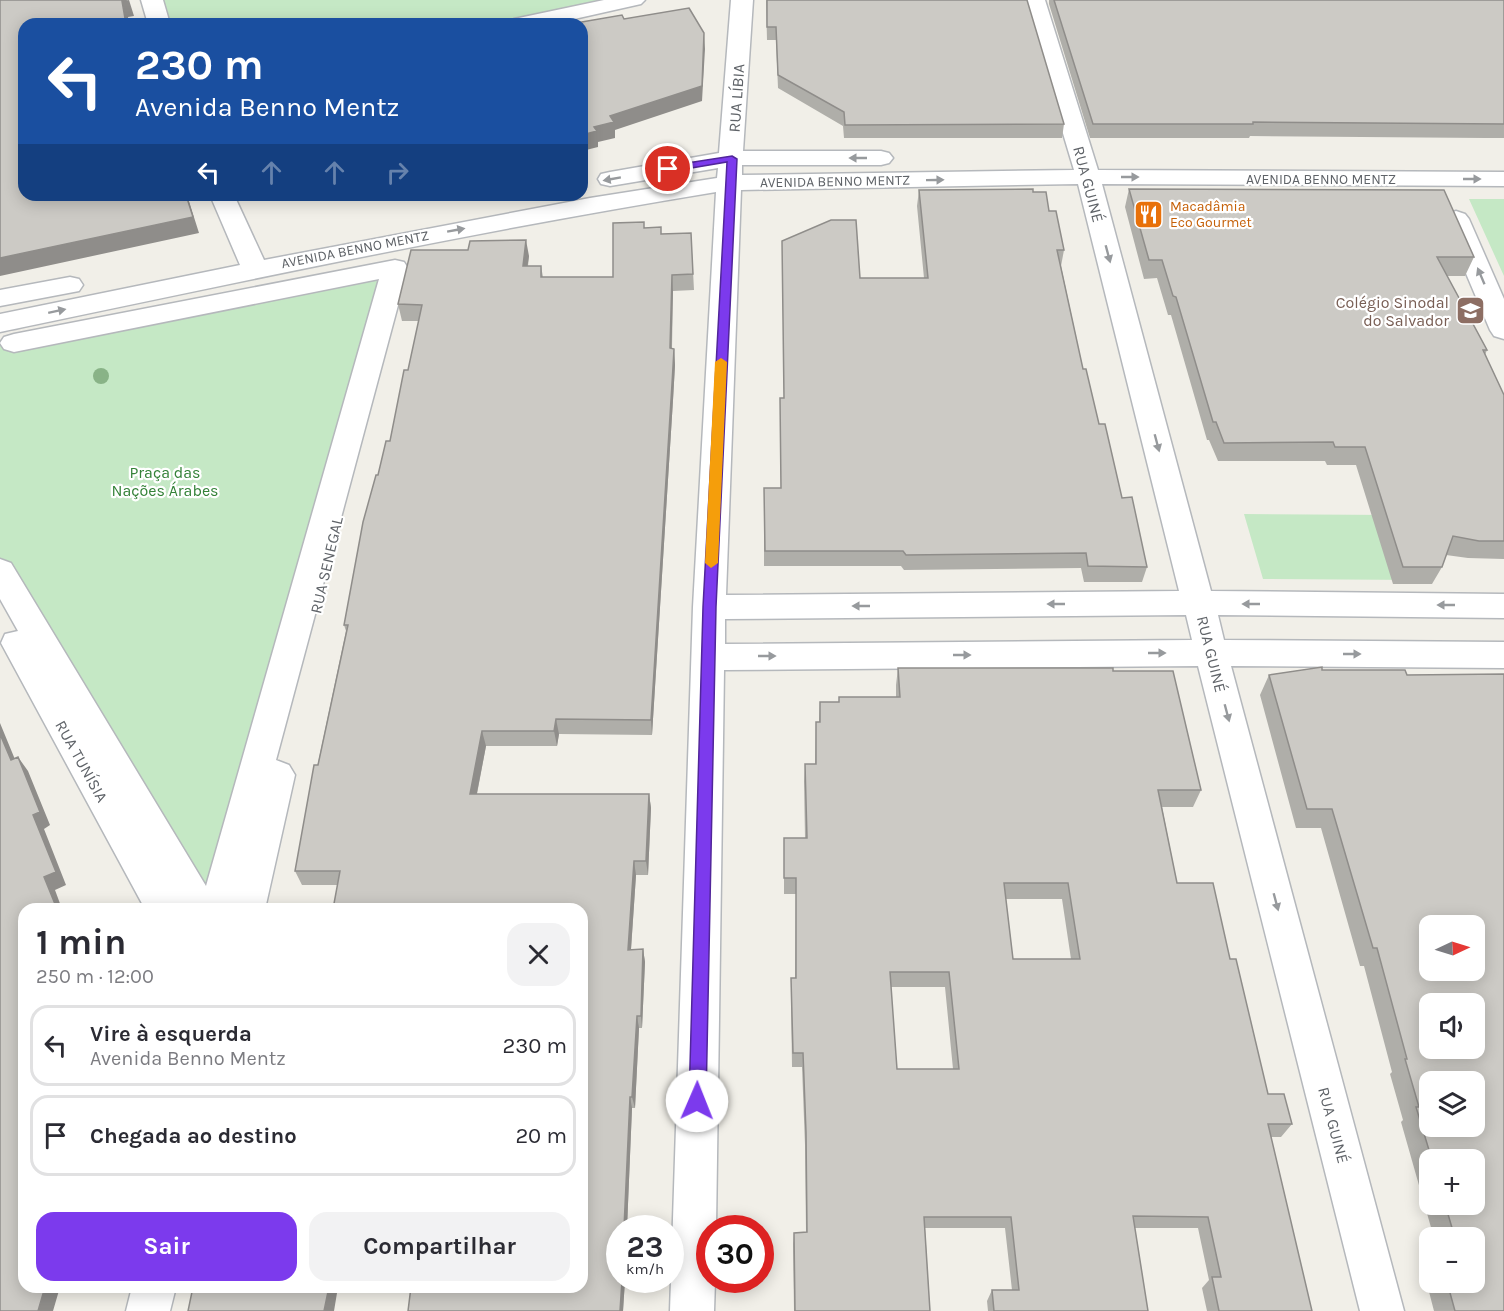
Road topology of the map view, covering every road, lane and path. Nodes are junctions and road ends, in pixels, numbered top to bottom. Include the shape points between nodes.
1 (152, 0) edge
2 (634, 0) edge
3 (742, 0) edge
4 (1034, 0) edge
5 (157, 18) edge
6 (550, 18) edge
7 (1504, 159) edge
8 (1085, 168) junction
9 (1434, 169) junction
10 (731, 171) junction
11 (1504, 179) edge
12 (588, 183) edge
13 (225, 201) edge
14 (503, 201) edge
15 (399, 230) junction
16 (251, 261) junction
17 (0, 298) edge
18 (0, 323) edge
19 (1504, 330) edge
20 (0, 345) edge
21 (0, 571) edge
22 (1199, 603) junction
23 (1504, 606) edge
24 (709, 607) junction
25 (0, 613) edge
26 (1211, 653) junction
27 (1504, 655) edge
28 (708, 657) junction
29 (162, 903) edge
30 (195, 903) edge
31 (220, 903) edge
32 (247, 903) edge
33 (152, 1293) edge
34 (148, 1311) edge
35 (692, 1311) edge
36 (1382, 1311) edge

1 - 5 street
2 - 6 street
3 - 10 street, RUA LÍBIA
4 - 8 street, RUA GUINÉ
7 - 9 street, AVENIDA BENNO MENTZ
8 - 9 street, AVENIDA BENNO MENTZ
8 - 10 street, AVENIDA BENNO MENTZ
8 -> 22 street, RUA GUINÉ
9 -> 11 street, AVENIDA BENNO MENTZ
19 -> 9 street
10 -> 12 street, AVENIDA BENNO MENTZ
15 -> 10 street, AVENIDA BENNO MENTZ via 590,205
10 - 24 street, RUA LÍBIA
13 - 16 street
14 - 15 street, AVENIDA BENNO MENTZ
15 - 16 street, AVENIDA BENNO MENTZ
15 - 32 street, RUA SENEGAL
16 - 17 street, AVENIDA BENNO MENTZ
18 -> 16 street, AVENIDA BENNO MENTZ
20 - 31 street via 395,268
21 - 30 street
23 -> 22 street
22 -> 24 street
22 - 26 street, RUA GUINÉ
24 - 28 street, RUA LÍBIA
25 - 29 street, RUA TUNÍSIA
26 -> 27 street
28 -> 26 street
26 -> 36 street, RUA GUINÉ
28 - 35 street, RUA LÍBIA
33 - 34 street

